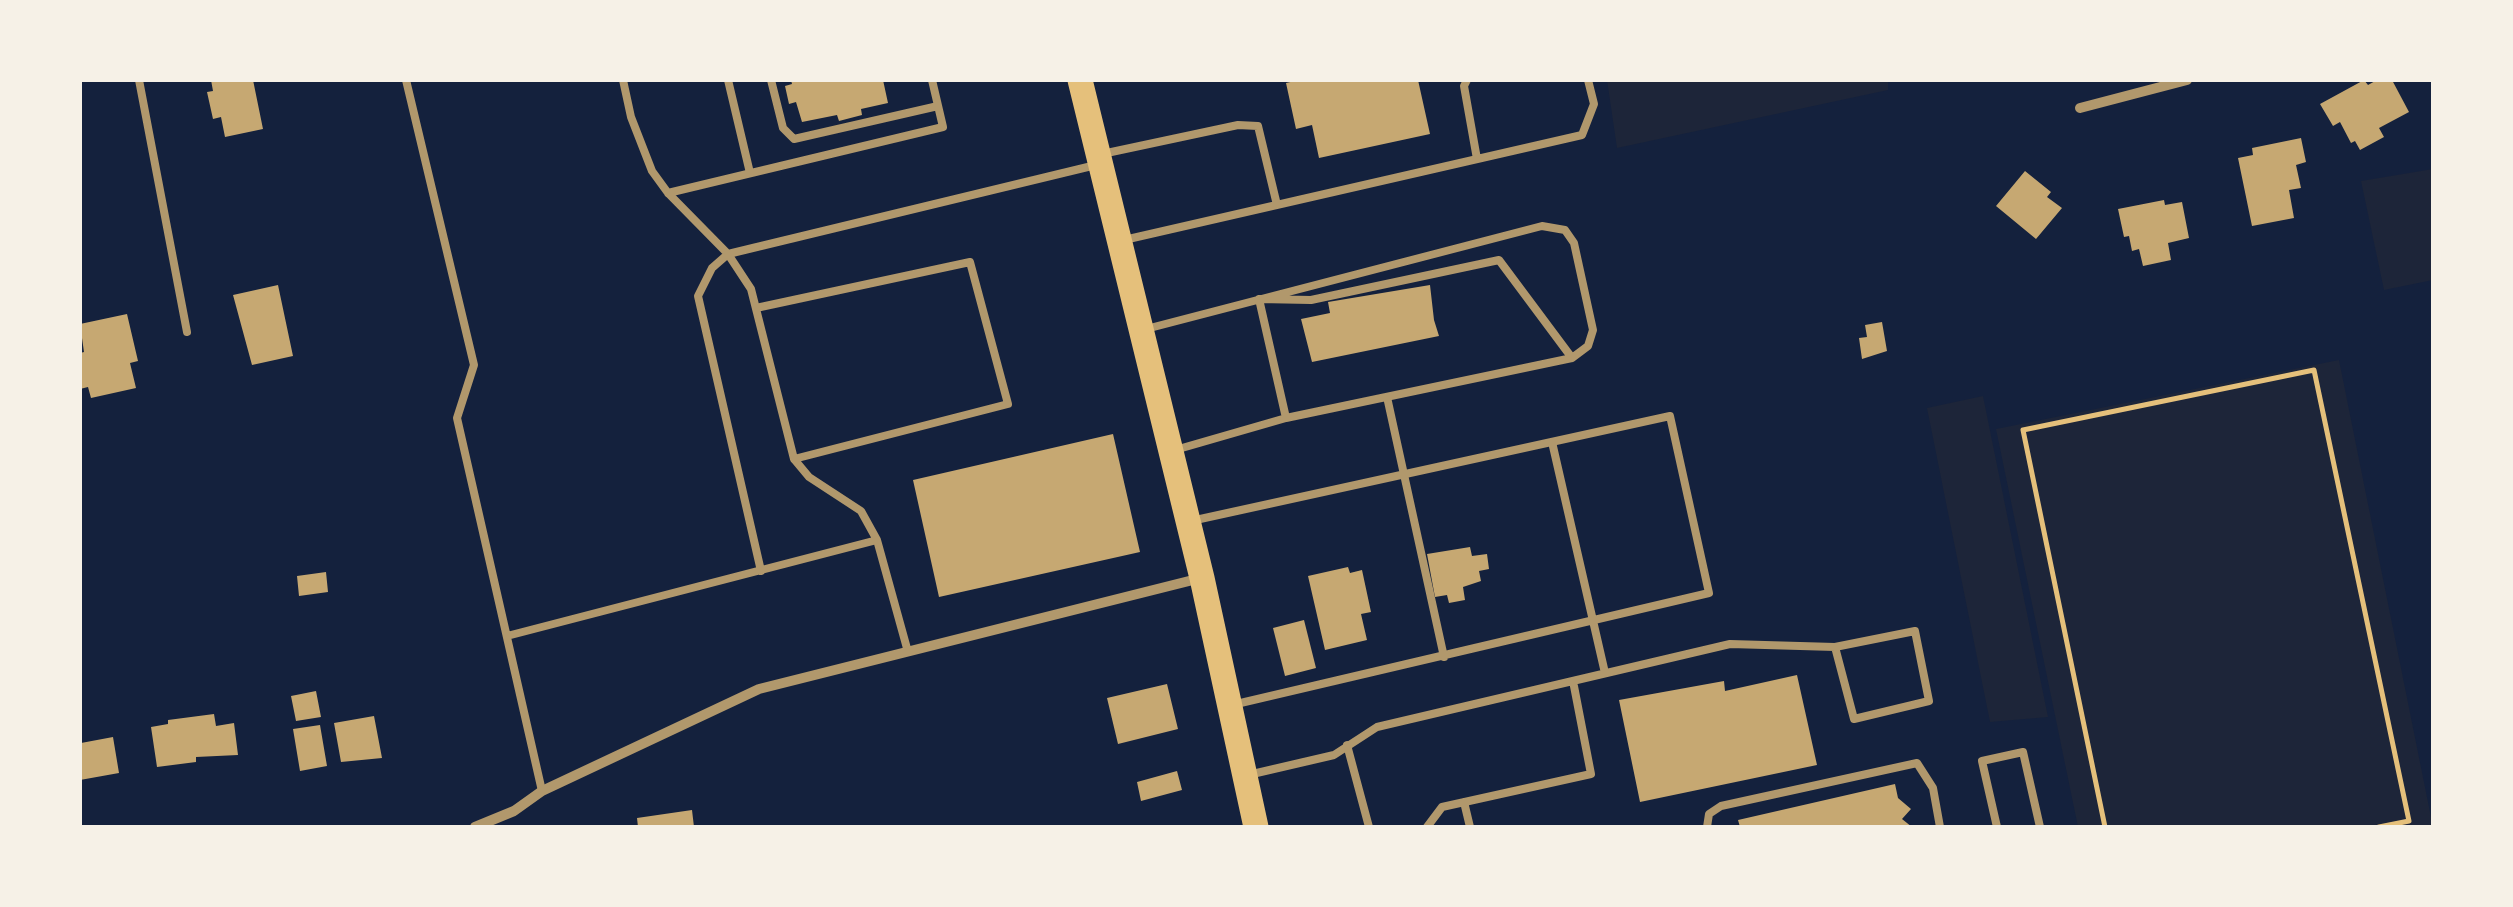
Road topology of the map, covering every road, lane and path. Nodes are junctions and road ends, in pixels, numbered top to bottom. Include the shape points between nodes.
1 (139, 80) edge
2 (406, 80) edge
3 (623, 80) edge
4 (728, 80) edge
5 (771, 80) edge
6 (932, 80) edge
7 (1080, 80) edge
8 (1467, 80) edge
9 (1588, 80) edge
10 (2187, 80) edge
11 (938, 106) junction
12 (2080, 108) dead end
13 (1477, 159) junction
14 (1099, 160) junction
15 (750, 174) junction
16 (668, 193) junction
17 (1276, 205) junction
18 (1120, 242) junction
19 (728, 254) junction
20 (1259, 299) junction
21 (756, 308) junction
22 (1141, 330) junction
23 (187, 332) dead end
24 (1572, 358) junction
25 (1387, 397) junction
26 (1286, 418) junction
27 (1552, 442) junction
28 (1171, 451) junction
29 (794, 459) junction
30 (1405, 474) junction
31 (1188, 521) junction
32 (877, 540) junction
33 (761, 571) junction
34 (1202, 578) junction
35 (1592, 622) junction
36 (507, 636) junction
37 (1835, 647) junction
38 (908, 652) junction
39 (1444, 657) junction
40 (1605, 674) junction
41 (1572, 681) junction
42 (1228, 706) junction
43 (1347, 745) junction
44 (1244, 776) junction
45 (542, 791) junction
46 (1464, 802) junction
47 (475, 827) edge
48 (1256, 827) edge
49 (1368, 827) edge
50 (1427, 827) edge
51 (1470, 827) edge
52 (1708, 827) edge
53 (1940, 827) edge
54 (1997, 827) edge
55 (2040, 827) edge
56 (2105, 827) edge
57 (2380, 827) edge

1 - 23 lane
2 - 36 lane via 474,366 456,418
3 - 16 lane via 630,117
4 - 15 lane
5 - 11 lane via 783,128 794,139
6 - 11 lane
7 - 14 main road
8 - 13 lane
9 - 13 lane via 1594,104 1582,135
10 - 12 street
11 - 15 lane via 943,127
13 - 17 lane
14 - 17 lane via 1238,125 1258,126
14 - 18 main road
14 - 19 lane
15 - 16 lane
16 - 19 lane
17 - 18 lane
18 - 22 main road
19 - 21 lane
19 - 33 lane via 698,296
20 - 22 lane
20 - 24 lane via 1311,300 1499,260
20 - 24 lane via 1542,226 1565,230 1574,243 1593,330 1588,346
20 - 26 lane
21 - 29 lane
21 - 29 lane via 970,262 1008,404
22 - 28 main road
24 - 25 lane
25 - 26 lane
25 - 30 lane
26 - 28 lane
27 - 30 lane
27 - 35 lane
27 - 35 lane via 1670,416 1709,593
28 - 31 main road
29 - 32 lane via 809,478 861,511
30 - 31 lane
30 - 39 lane
31 - 34 main road
32 - 33 lane
32 - 38 lane
33 - 36 lane
34 - 38 street
34 - 42 main road
35 - 39 lane
35 - 40 lane
36 - 45 lane
37 - 37 lane via 1915,631 1929,701 1854,719
37 - 40 lane via 1730,644
38 - 45 street via 759,689
39 - 42 lane
40 - 41 lane
41 - 43 lane via 1377,727
41 - 46 lane via 1591,774
42 - 44 main road
43 - 44 lane
43 - 49 lane
44 - 48 main road
45 - 47 street
46 - 50 lane via 1442,807
46 - 51 lane
52 - 53 lane via 1710,814 1721,806 1917,764 1933,788
54 - 55 lane via 1982,762 2023,752
56 - 57 path via 2023,430 2314,370 2408,822

